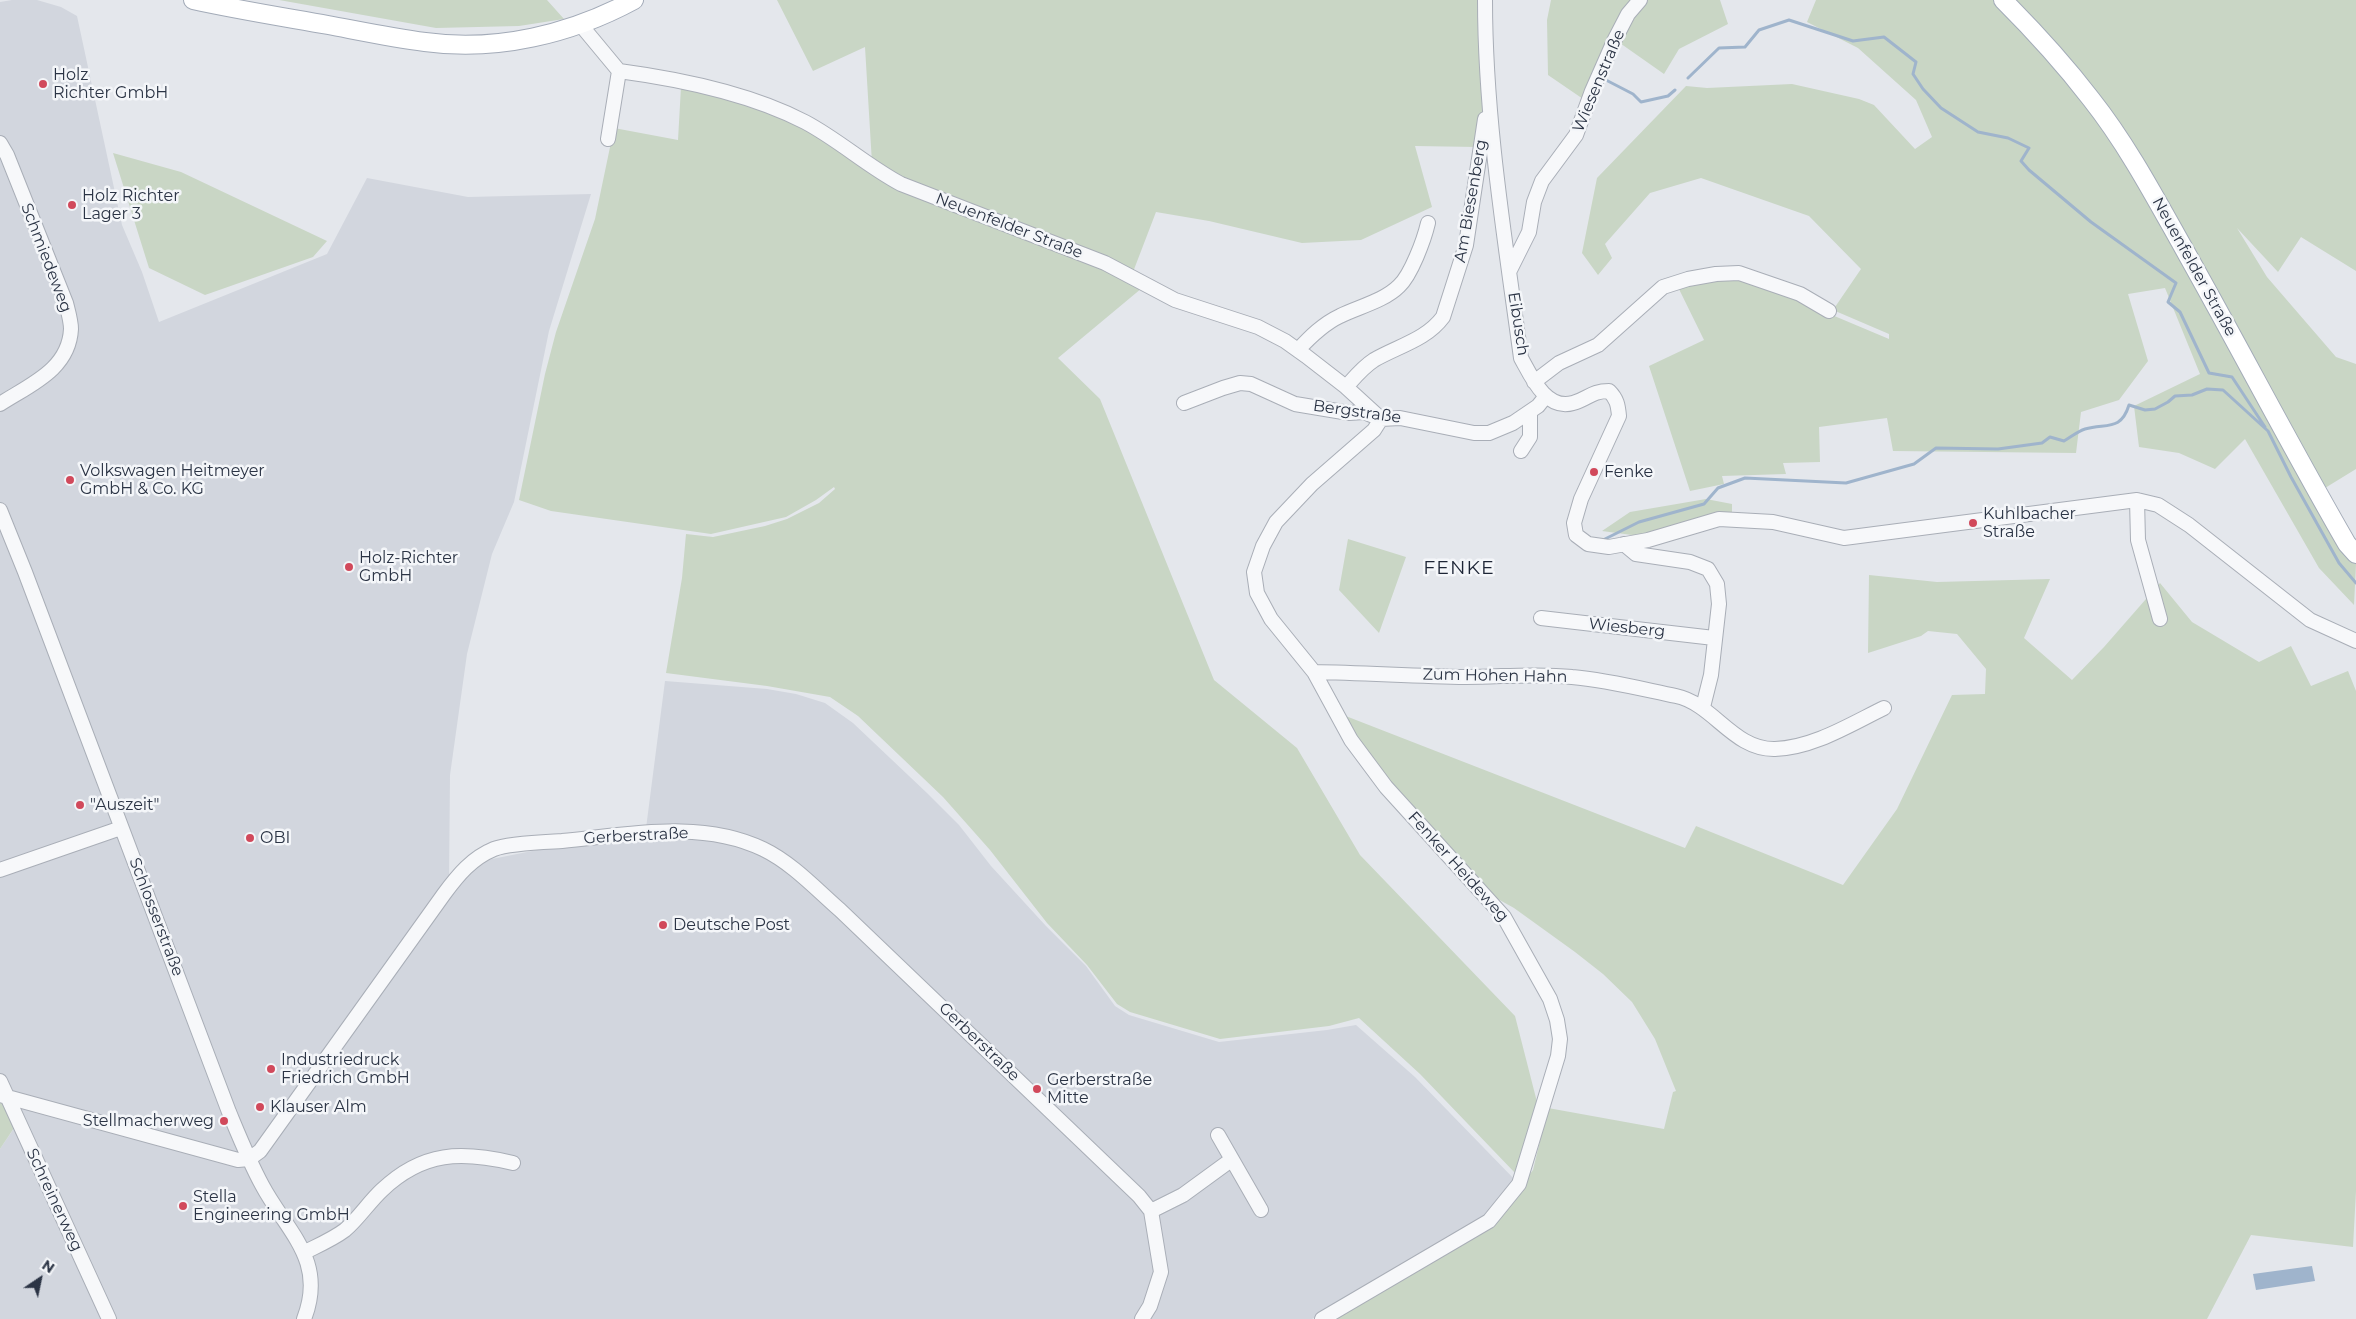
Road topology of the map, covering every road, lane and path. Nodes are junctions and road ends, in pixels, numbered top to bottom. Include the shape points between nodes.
1 (193, 0) edge
2 (634, 0) edge
3 (1485, 0) edge
4 (1640, 0) edge
5 (2003, 0) edge
6 (580, 24) junction
7 (619, 71) junction
8 (1489, 111) junction
9 (608, 139) dead end
10 (0, 143) edge
11 (1428, 223) dead end
12 (1510, 270) junction
13 (1829, 311) dead end
14 (1298, 350) junction
15 (1534, 382) junction
16 (1346, 387) junction
17 (1546, 396) junction
18 (1184, 403) dead end
19 (0, 404) edge
20 (1530, 412) junction
21 (1381, 419) junction
22 (1521, 451) dead end
23 (2137, 500) junction
24 (0, 510) edge
25 (1624, 544) junction
26 (2356, 554) edge
27 (1541, 618) dead end
28 (2160, 619) dead end
29 (1714, 638) junction
30 (2356, 641) edge
31 (1314, 672) junction
32 (1702, 708) junction
33 (1884, 708) dead end
34 (121, 828) junction
35 (0, 870) edge
36 (0, 1080) edge
37 (3, 1096) edge
38 (1218, 1135) dead end
39 (249, 1158) junction
40 (1231, 1160) junction
41 (513, 1163) dead end
42 (1261, 1210) dead end
43 (1151, 1211) junction
44 (305, 1252) junction
45 (109, 1319) edge
46 (304, 1319) edge
47 (1142, 1319) edge
48 (1322, 1319) edge

1 - 6 main road via 427,43 514,41 550,35
2 - 6 main road
3 - 8 street, Eibusch
4 - 12 street, Wiesenstraße via 1628,14 1614,41 1576,135 1542,181 1534,202 1529,232
5 - 26 main road, Neuenfelder Straße via 2092,100 2142,173 2297,458
6 - 7 street
7 - 9 street
7 - 14 street, Neuenfelder Straße via 772,106 812,126 901,184 1097,259 1175,300 1258,327
8 - 12 street, Eibusch
8 - 16 street, Am Biesenberg via 1466,245 1443,317 1436,327 1419,338 1374,360
10 - 19 street, Schmiedeweg via 66,303 71,329 61,361 53,370
11 - 14 street via 1401,284 1393,291 1337,317
12 - 15 street, Eibusch via 1521,358
13 - 15 street via 1800,294 1739,274 1688,279 1663,287 1598,345 1559,363
14 - 16 street, Neuenfelder Straße
15 - 17 street, Eibusch
16 - 21 street, Neuenfelder Straße
17 - 20 street, Bergstraße
17 - 25 street via 1563,405 1596,391 1609,391 1615,397 1619,416 1581,499 1574,523 1576,535 1588,544 1609,547
18 - 21 street, Bergstraße via 1223,388 1251,384 1295,404 1349,413 1364,412
20 - 21 street, Bergstraße via 1501,430 1488,433 1400,418
20 - 22 street via 1530,437
21 - 31 street, Fenker Heideweg via 1374,430 1284,512 1263,546 1254,572 1257,593 1271,619
23 - 25 street via 1844,538 1773,522 1719,519
23 - 28 street via 2138,540
23 - 30 street via 2158,505 2189,525 2310,620
24 - 34 street, Schlosserstraße
25 - 29 street via 1636,554 1690,562 1708,569 1717,584 1719,604
27 - 29 street, Wiesberg
29 - 32 street via 1711,675
31 - 32 street, Zum Hohen Hahn via 1574,677 1680,697
31 - 48 street, Fenker Heideweg via 1351,740 1386,787 1504,917 1550,999 1560,1039 1558,1056 1519,1184 1489,1221
32 - 33 street, Zum Hohen Hahn via 1740,738 1774,750 1801,745
34 - 35 street
34 - 39 street, Schlosserstraße
36 - 37 street, Schreinerweg
37 - 39 street via 238,1160
37 - 45 street, Schreinerweg
38 - 40 street
39 - 43 street, Gerberstraße via 260,1151 444,894 469,864 495,848 680,830 734,838 764,849 791,867 1012,1074
39 - 44 street, Schlosserstraße via 262,1185
40 - 42 street
40 - 43 street via 1183,1195
41 - 44 street via 454,1154 430,1159 408,1170 382,1190 346,1229
43 - 47 street, Gerberstraße via 1161,1272 1150,1306
44 - 46 street, Schlosserstraße via 311,1278 310,1303

